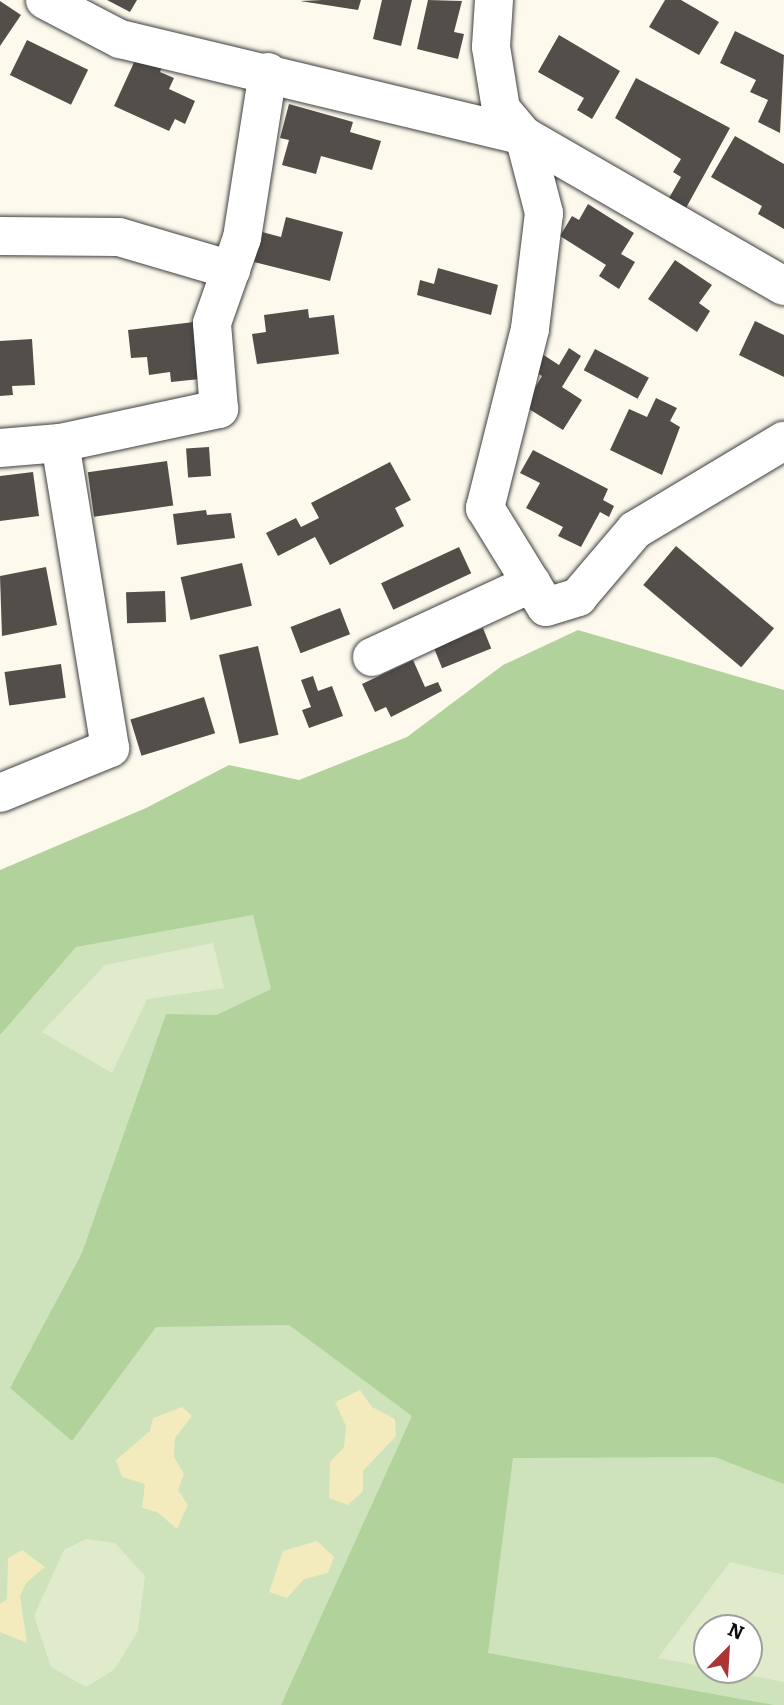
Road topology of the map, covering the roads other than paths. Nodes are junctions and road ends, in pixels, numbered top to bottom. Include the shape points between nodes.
1 (45, 0) edge
2 (494, 0) edge
3 (268, 72) junction
4 (524, 136) junction
5 (0, 236) edge
6 (231, 270) junction
7 (784, 286) edge
8 (784, 441) edge
9 (61, 443) junction
10 (0, 448) edge
11 (532, 583) junction
12 (372, 657) dead end
13 (0, 793) edge

1 - 3 street via 120,39
2 - 4 street via 491,47 501,109
3 - 4 street
3 - 6 street via 242,238
4 - 7 street
4 - 11 street via 544,213 530,329 485,508
5 - 6 street via 119,237
6 - 9 street via 212,323 219,409
8 - 11 street via 635,530 578,597 545,607
9 - 10 street
9 - 13 street via 110,748
11 - 12 street

